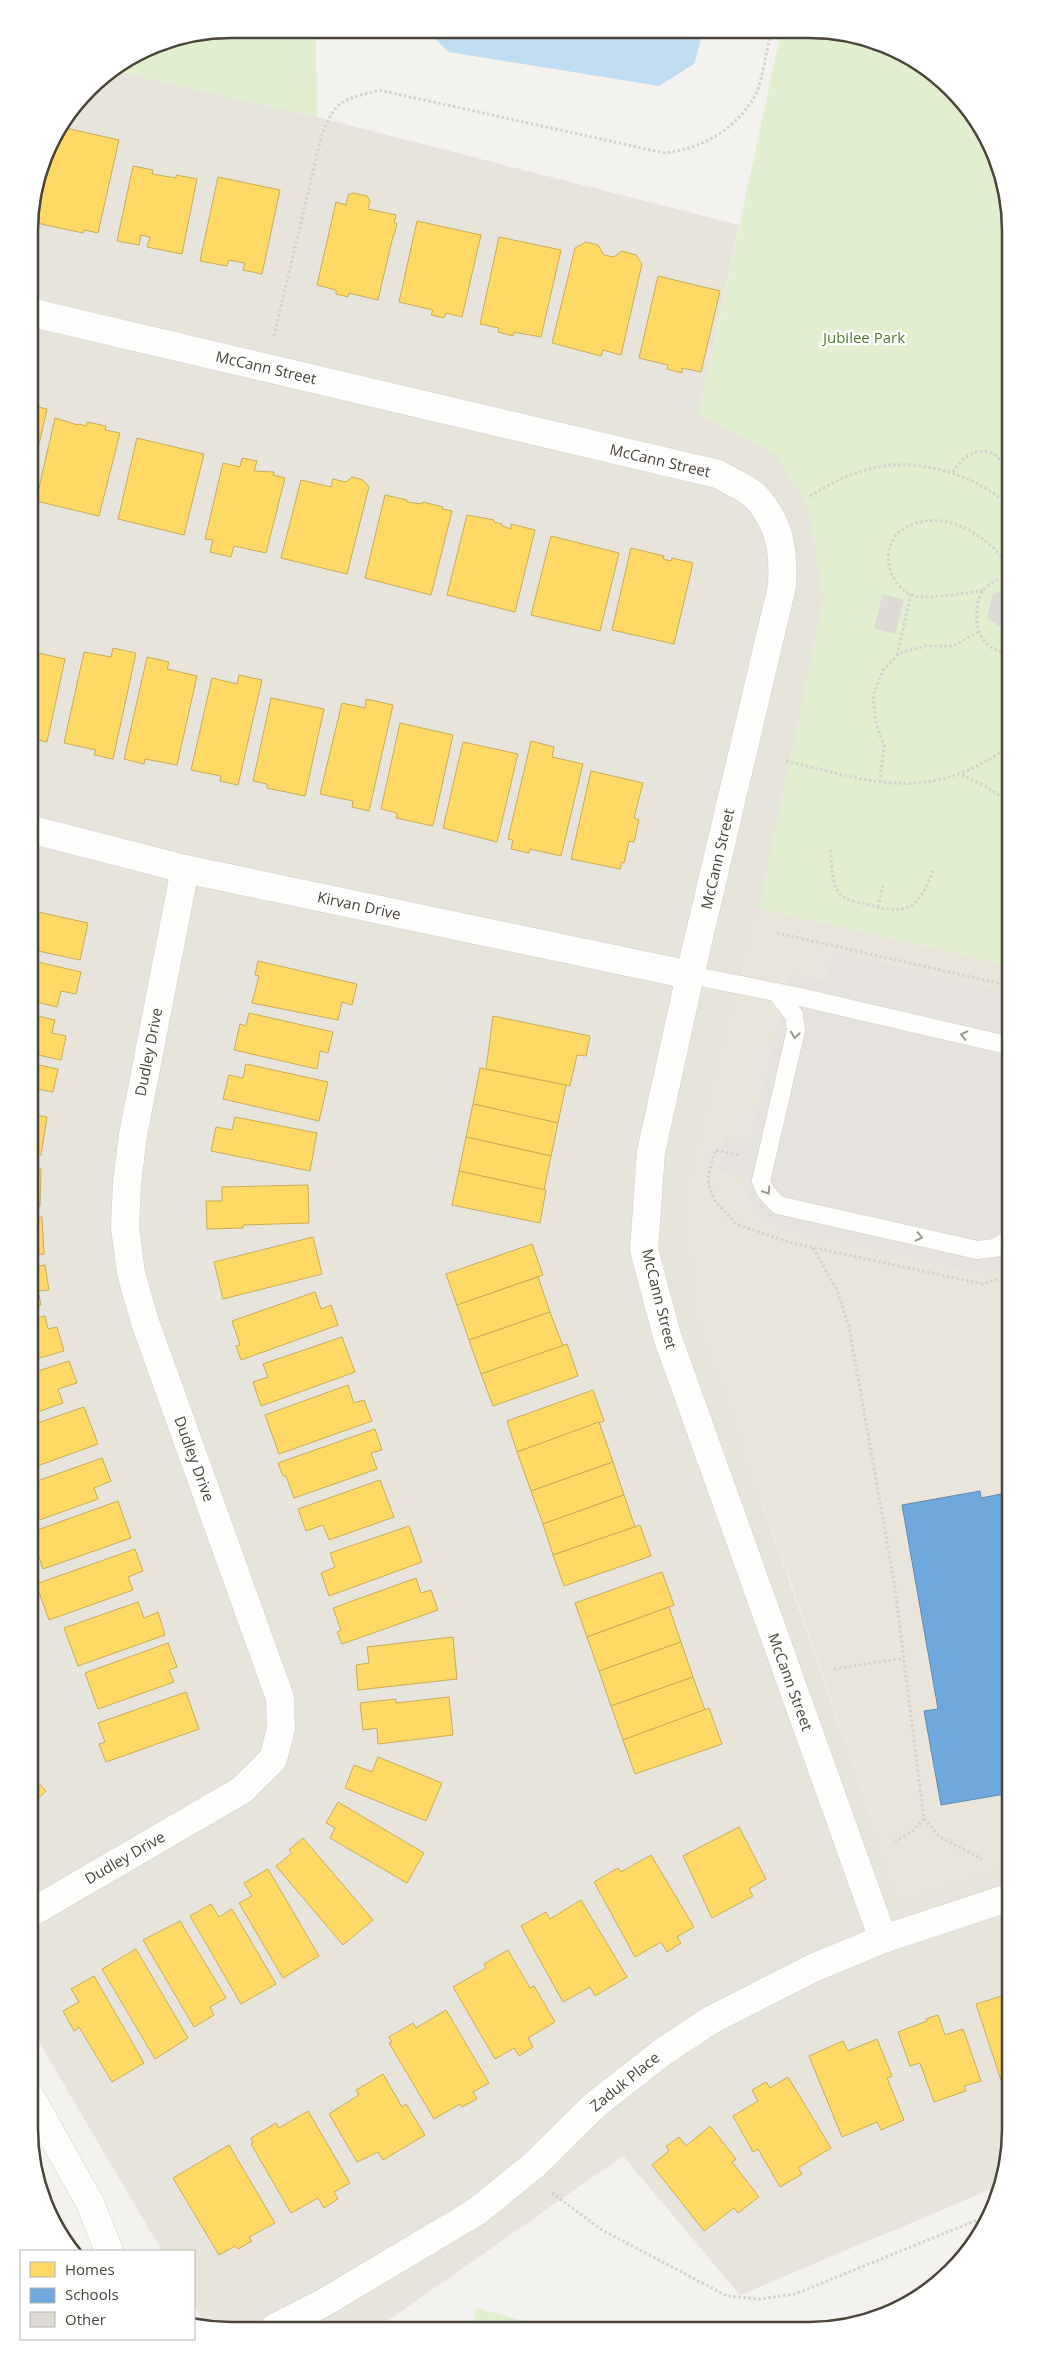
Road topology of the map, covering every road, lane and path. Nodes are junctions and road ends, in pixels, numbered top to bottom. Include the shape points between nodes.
1 (770, 37) edge
2 (38, 314) edge
3 (267, 368) junction
4 (1002, 463) edge
5 (953, 472) junction
6 (810, 496) dead end
7 (1001, 497) edge
8 (1002, 558) edge
9 (1002, 578) edge
10 (983, 591) junction
11 (911, 594) junction
12 (978, 632) junction
13 (1002, 654) edge
14 (897, 655) junction
15 (1002, 751) edge
16 (786, 761) dead end
17 (961, 775) junction
18 (880, 782) junction
19 (1002, 797) edge
20 (38, 831) edge
21 (830, 850) dead end
22 (185, 869) junction
23 (933, 871) dead end
24 (883, 886) dead end
25 (878, 907) junction
26 (777, 933) dead end
27 (690, 976) junction
28 (1002, 984) edge
29 (776, 992) junction
30 (1002, 1044) edge
31 (1002, 1244) edge
32 (813, 1248) dead end
33 (904, 1658) junction
34 (834, 1669) dead end
35 (924, 1819) junction
36 (896, 1840) dead end
37 (982, 1859) dead end
38 (1002, 1900) edge
39 (38, 1909) edge
40 (883, 1939) junction
41 (38, 2110) edge
42 (524, 2173) junction
43 (981, 2218) edge
44 (109, 2250) edge
45 (286, 2322) edge

1 - 3 path via 756,95 730,127 707,143 677,152 664,153 379,90 346,99 330,113 321,138
2 - 3 street, McCann Street
3 - 27 street, McCann Street via 718,474 754,495 774,525 784,558 782,586
4 - 5 path via 994,454 983,450 970,452
5 - 6 path via 910,466 878,466 845,476
5 - 7 path
8 - 11 path via 986,541 956,523 936,520 906,526 896,534 888,559 892,577
9 - 10 path
10 - 11 path via 927,597
10 - 12 path via 977,602
11 - 14 path
12 - 13 path via 987,645
12 - 14 path via 953,646 913,648
14 - 18 path via 883,670 873,696 876,723 884,746
15 - 17 path
16 - 18 path
17 - 18 path via 940,782 917,784
17 - 19 path
20 - 22 street, Kirvan Drive
21 - 25 path via 836,888 840,894
22 - 27 street, Kirvan Drive
22 - 39 street, Dudley Drive via 133,1135 125,1227 131,1273 145,1322 280,1698 281,1729 273,1759 242,1790
23 - 25 path via 922,895 910,907
24 - 25 path
26 - 28 path
27 - 29 lane
27 - 40 street, McCann Street via 651,1152 644,1250 667,1336
30 -> 29 lane
29 -> 31 lane via 794,1015 796,1030 761,1181 766,1192 778,1205 977,1250 995,1248
32 - 33 path via 837,1290 849,1327
33 - 34 path
33 - 35 path
35 - 36 path via 912,1832
35 - 37 path via 940,1837
38 - 40 street, Zaduk Place
40 - 42 street, Zaduk Place via 813,1968 711,2020 596,2104
41 - 44 street via 90,2203
42 - 43 path via 602,2230 727,2296 760,2299 795,2294
42 - 45 street, Zaduk Place via 476,2212

